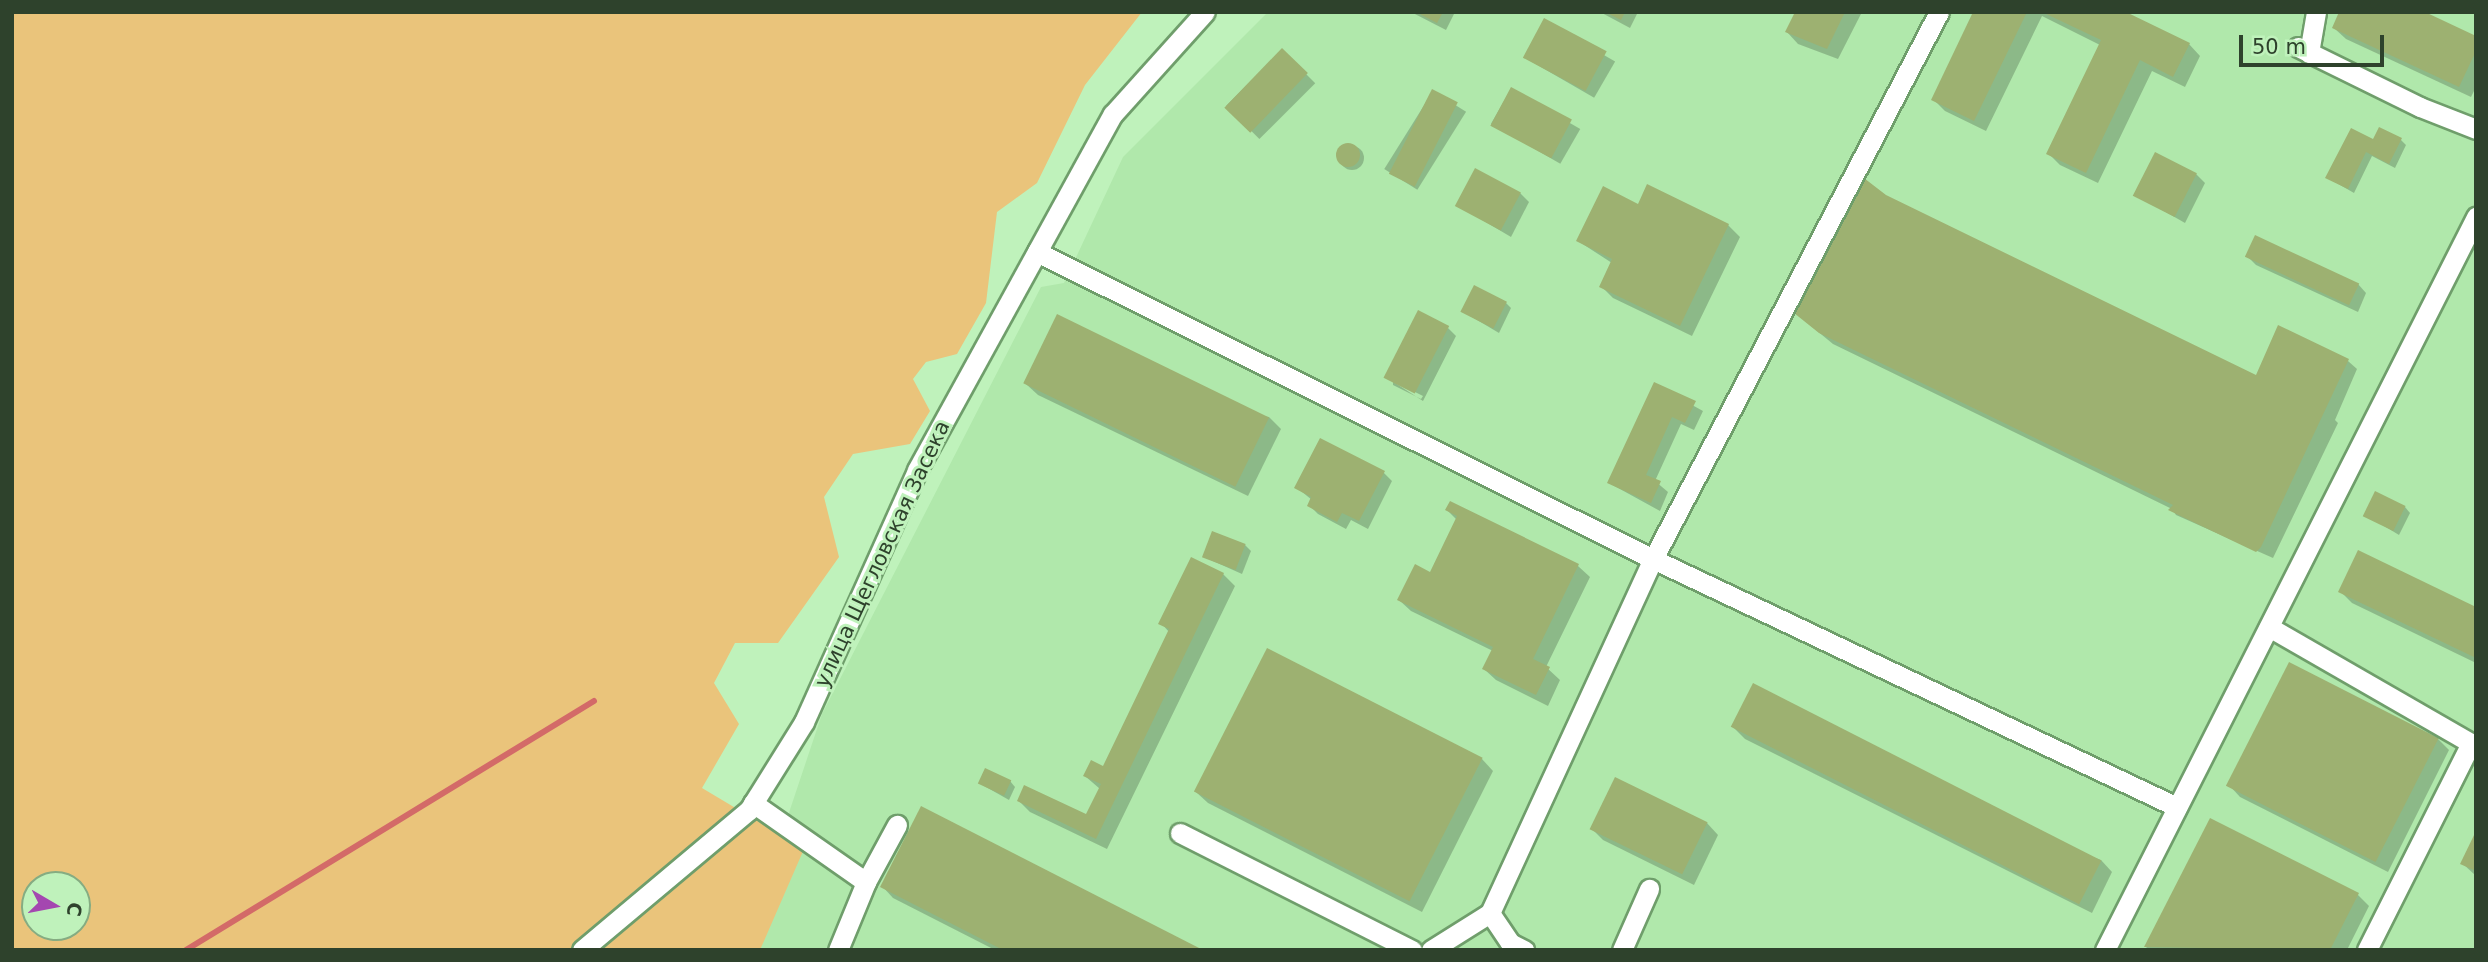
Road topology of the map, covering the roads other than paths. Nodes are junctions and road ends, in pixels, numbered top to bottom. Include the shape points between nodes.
1 (1205, 12) edge
2 (1939, 12) edge
3 (2316, 12) edge
4 (2476, 129) edge
5 (2476, 217) edge
6 (1037, 252) junction
7 (1653, 558) junction
8 (2269, 627) junction
9 (753, 803) junction
10 (2178, 807) junction
11 (897, 825) dead end
12 (1180, 833) dead end
13 (866, 882) junction
14 (1648, 889) dead end
15 (1490, 913) junction
16 (582, 950) edge
17 (838, 950) edge
18 (1412, 950) edge
19 (1431, 950) edge
20 (1524, 950) edge
21 (1622, 950) edge
22 (2105, 950) edge
23 (2367, 950) edge

1 - 6 street, улица Щегловская Засека via 1113,114
2 - 7 street
3 - 4 street via 2303,50
5 - 8 street
6 - 7 street
6 - 9 street, улица Щегловская Засека via 917,470 804,722
7 - 10 street
7 - 15 street
8 - 10 street
8 - 23 street via 2471,743
9 - 13 street
9 - 16 street, улица Щегловская Засека
10 - 22 street
11 - 13 street
12 - 18 street
13 - 17 street
14 - 21 street
15 - 19 street
15 - 20 street via 1510,943

